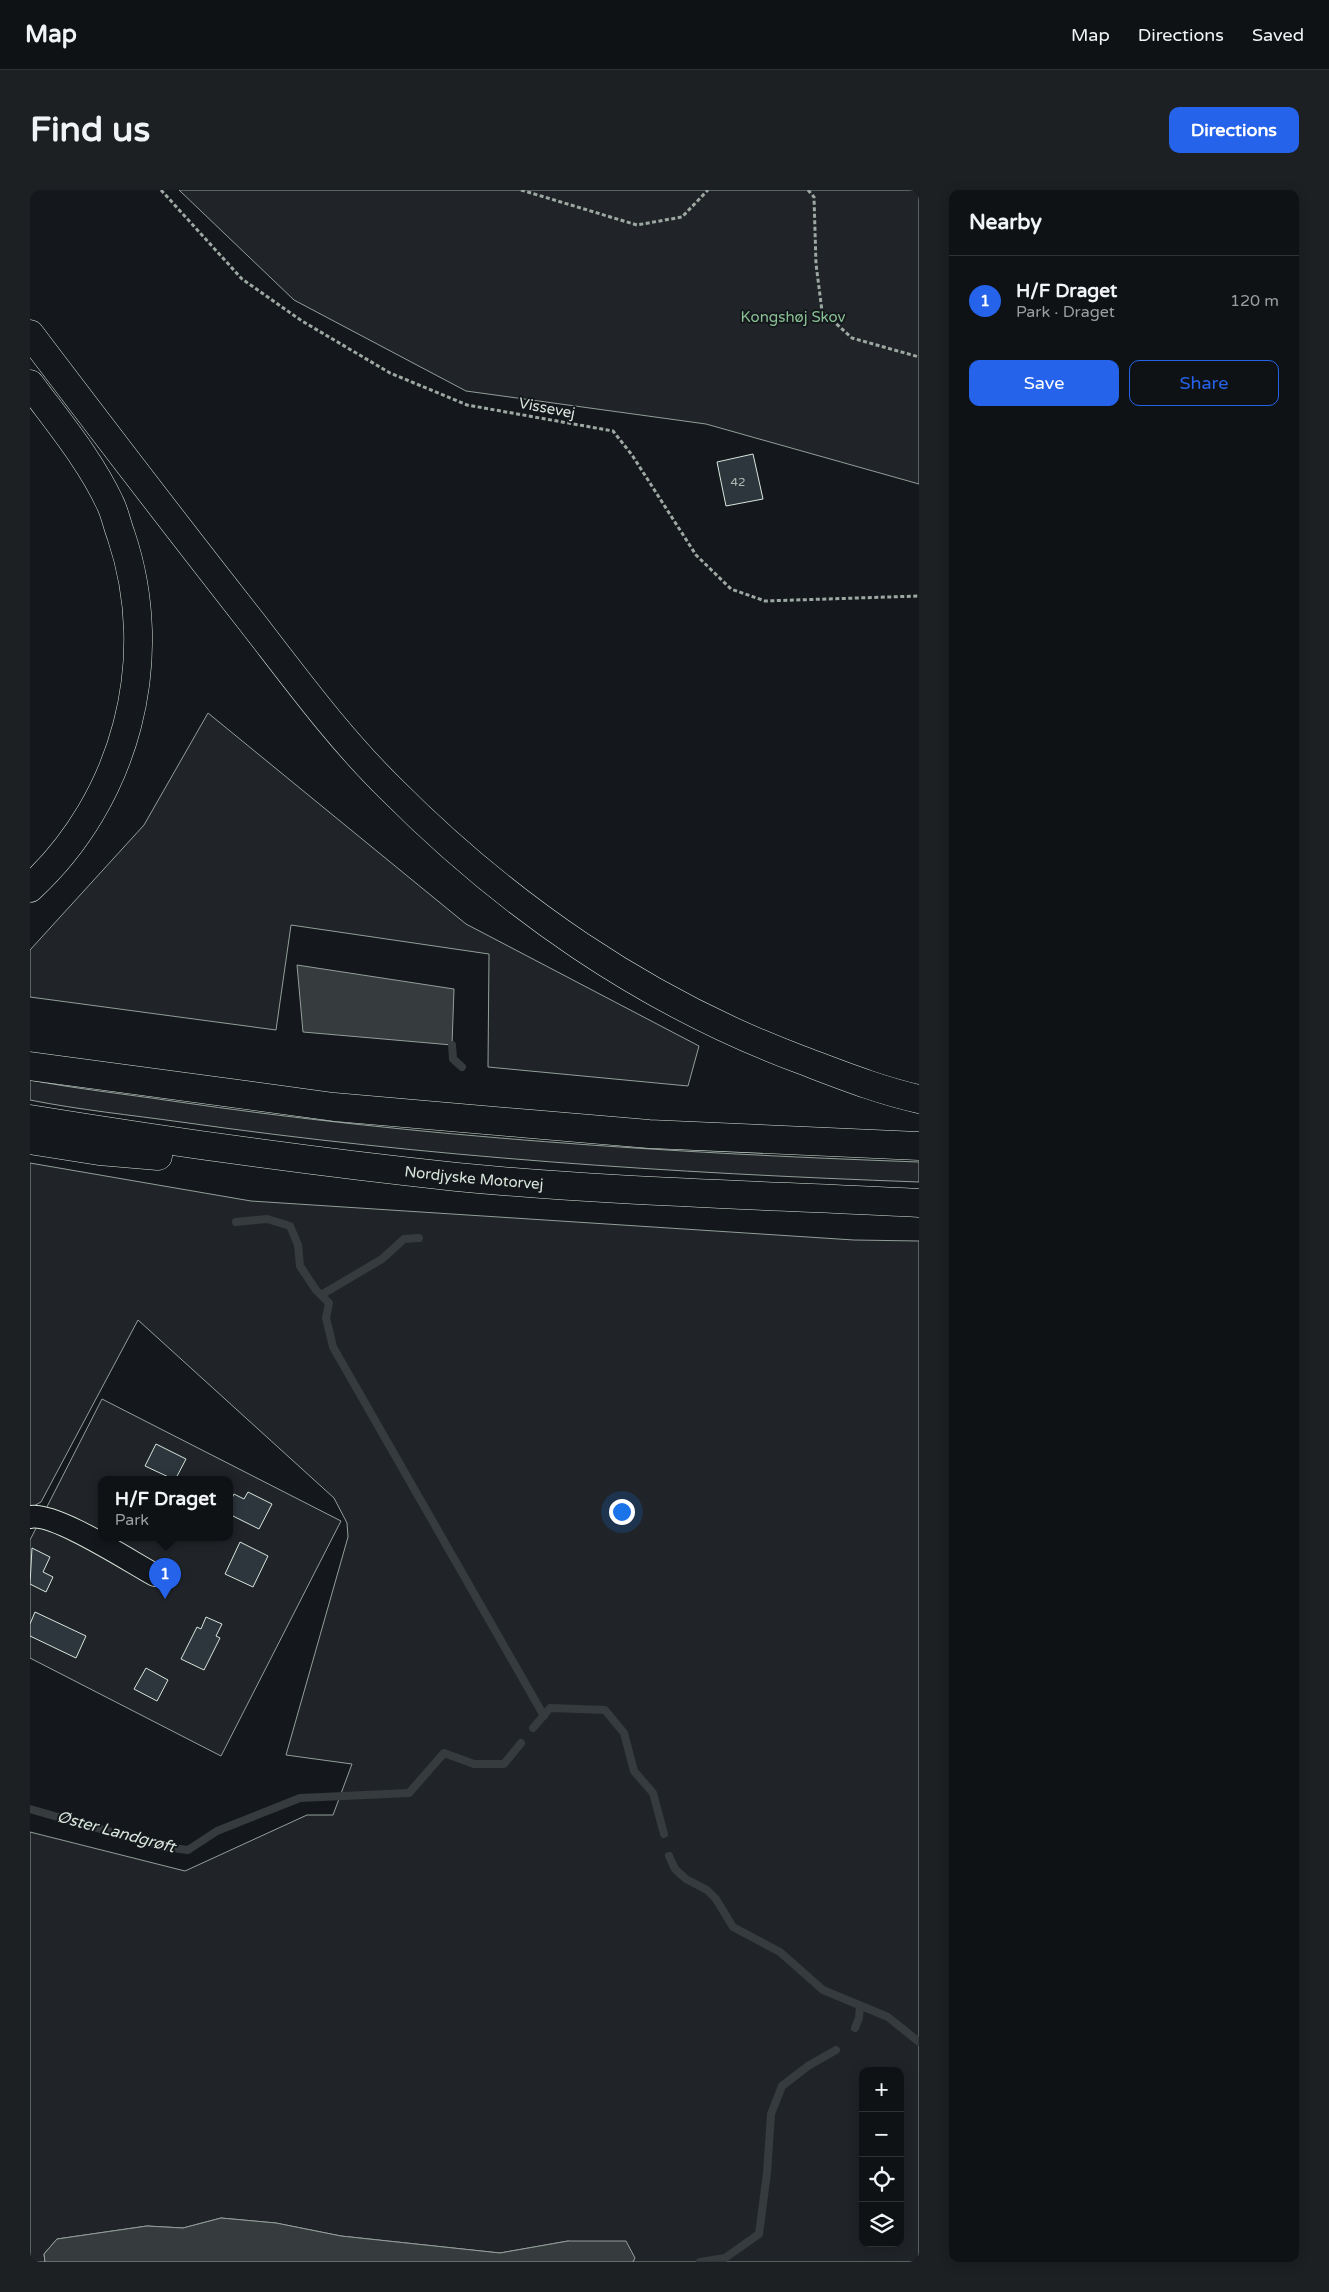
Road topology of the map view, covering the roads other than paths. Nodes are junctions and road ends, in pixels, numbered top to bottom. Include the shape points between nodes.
1 (30, 334) edge
2 (30, 384) edge
3 (30, 888) edge
4 (30, 1066) edge
5 (919, 1099) edge
6 (30, 1119) edge
7 (30, 1140) edge
8 (919, 1146) edge
9 (458, 1177) junction
10 (919, 1203) edge
11 (30, 1517) edge
12 (154, 1575) dead end

1 - 5 highway via 330,721 388,786 474,867 539,918 622,974 693,1013 758,1044 888,1092
2 - 3 highway via 82,454 110,504 128,558 139,617 136,678 125,738 104,789 80,832
4 - 8 highway via 334,1107 511,1123 650,1134
6 - 9 highway, Nordjyske Motorvej via 276,1156
7 - 9 highway via 99,1152
9 - 10 highway, Nordjyske Motorvej
11 - 12 street via 56,1521

